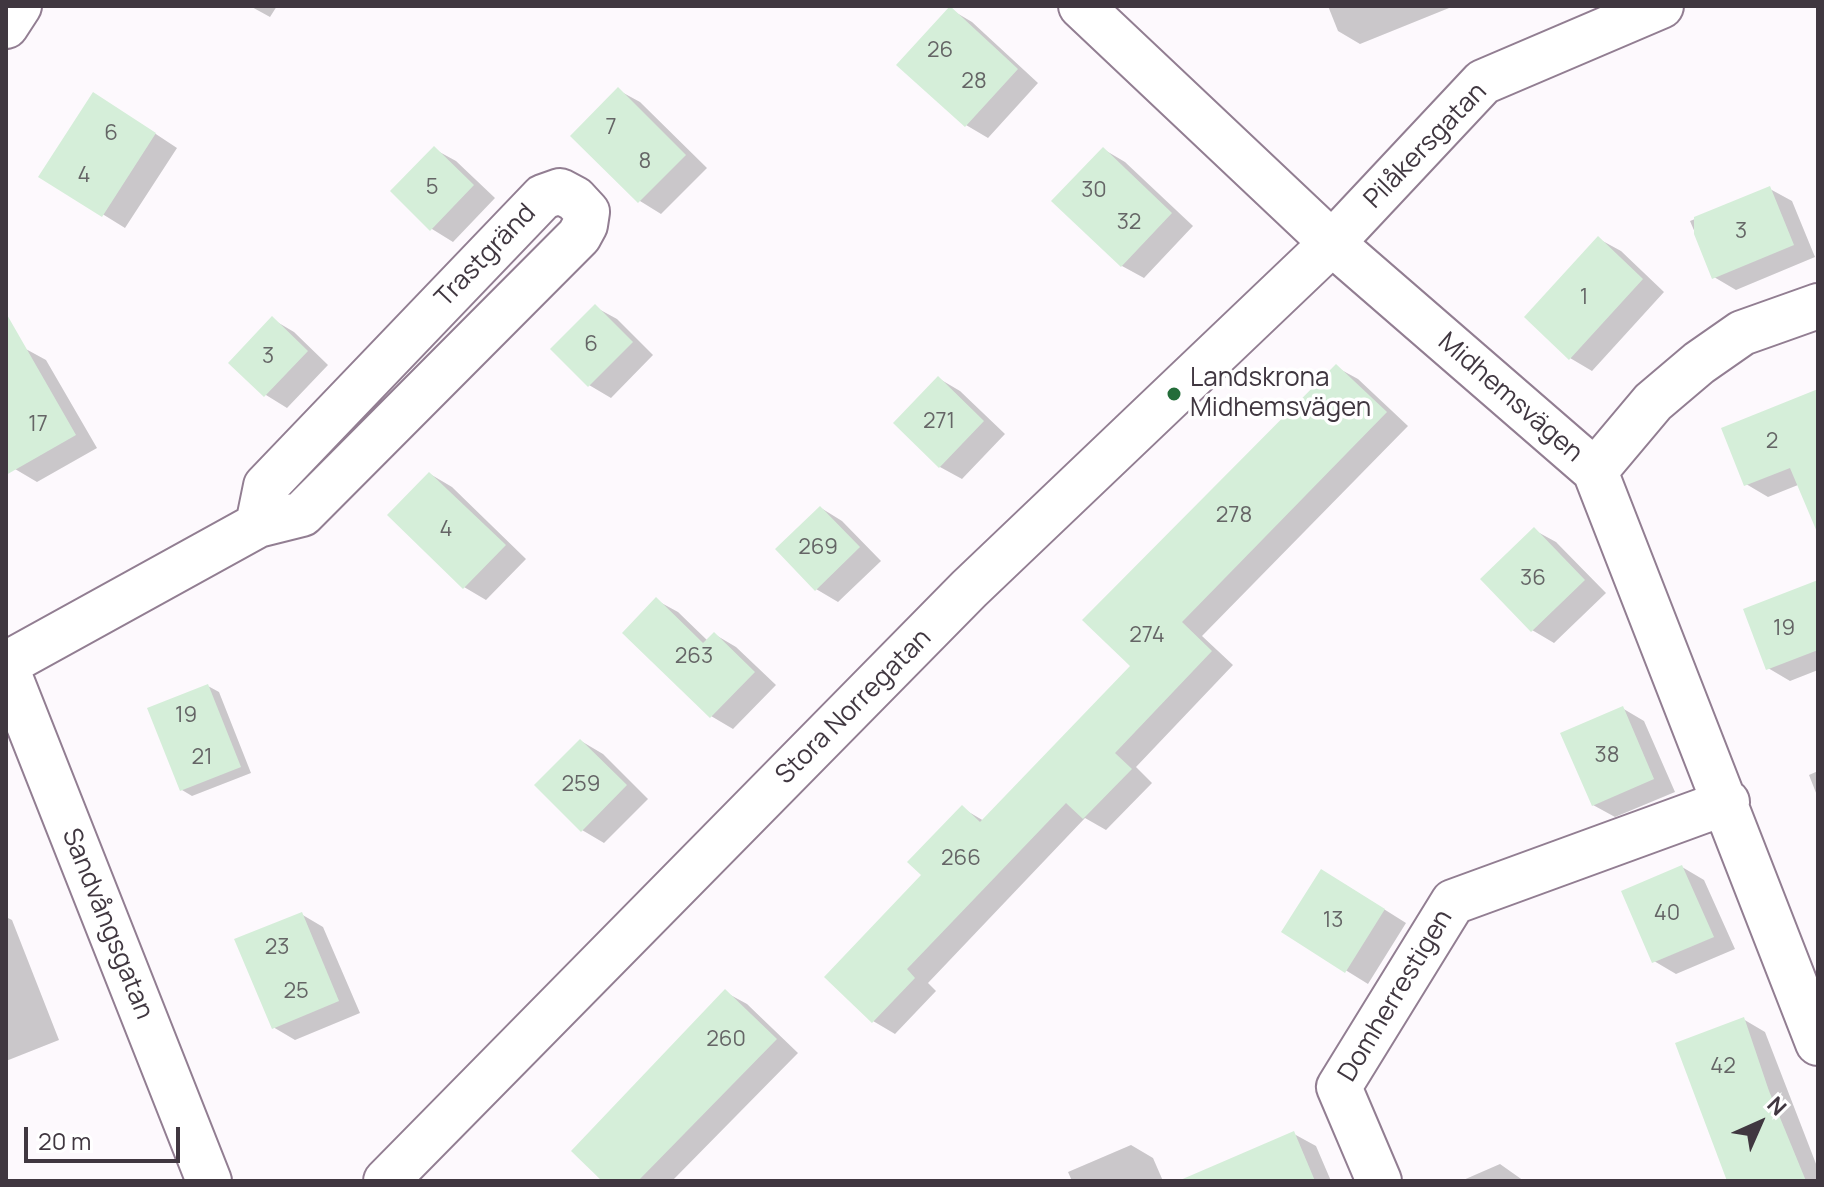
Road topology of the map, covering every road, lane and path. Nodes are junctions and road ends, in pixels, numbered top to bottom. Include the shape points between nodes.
1 (19, 6) edge
2 (1661, 6) edge
3 (1102, 13) edge
4 (6, 26) edge
5 (1332, 243) junction
6 (1818, 306) edge
7 (1595, 471) junction
8 (258, 525) junction
9 (6, 665) edge
10 (1727, 802) junction
11 (1818, 1043) edge
12 (209, 1181) edge
13 (386, 1181) edge
14 (1379, 1181) edge

1 - 4 street
2 - 5 street, Pilåkersgatan via 1483,82
3 - 5 street, Midhemsvägen
5 - 7 street, Midhemsvägen
5 - 13 street, Stora Norregatan via 969,589
6 - 7 street via 1742,333 1699,363 1653,402
7 - 10 street, Midhemsvägen
8 - 8 street, Trastgränd via 302,514 579,236 587,212 575,199 560,191 543,197 266,486
8 - 9 street
9 - 12 street, Sandvångsgatan
10 - 11 street, Midhemsvägen
10 - 14 street, Domherrestigen via 1453,902 1339,1087

